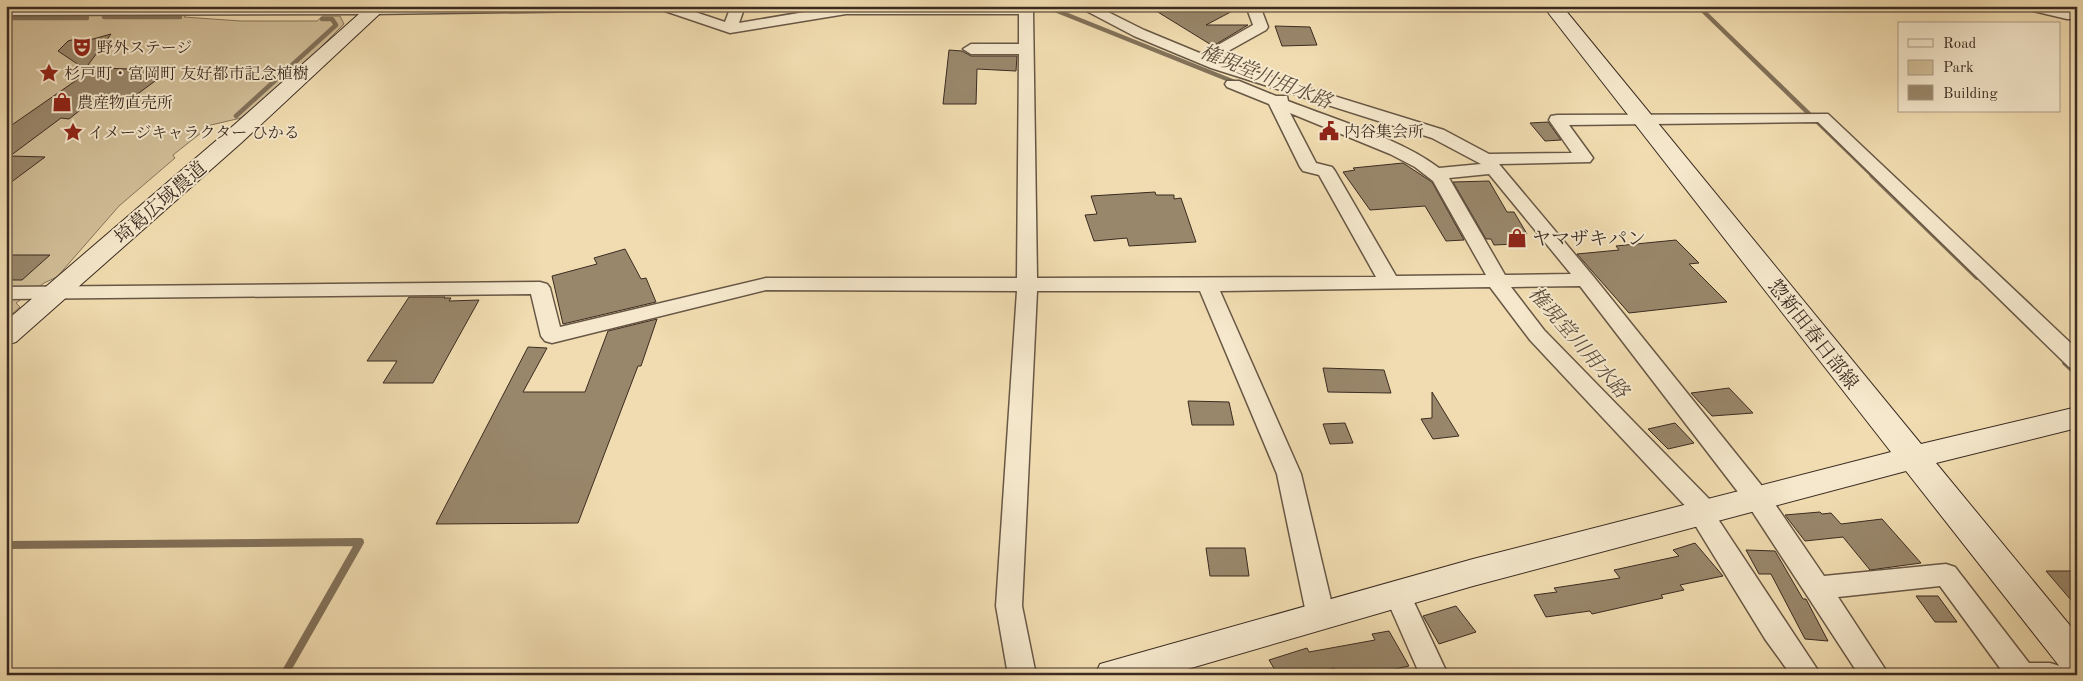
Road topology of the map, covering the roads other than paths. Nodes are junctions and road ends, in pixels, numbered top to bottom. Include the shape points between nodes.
1 (591, 6) edge
2 (738, 6) edge
3 (1084, 6) edge
4 (1253, 6) edge
5 (1552, 6) edge
6 (2030, 6) edge
7 (377, 8) edge
8 (846, 8) edge
9 (1030, 8) edge
10 (6, 11) edge
11 (2077, 16) edge
12 (730, 30) junction
13 (972, 49) dead end
14 (1026, 49) junction
15 (1210, 62) junction
16 (1294, 91) junction
17 (1276, 102) junction
18 (1643, 119) junction
19 (1489, 164) junction
20 (1435, 174) junction
21 (1586, 280) junction
22 (1497, 281) junction
23 (1389, 282) junction
24 (1027, 285) junction
25 (1207, 285) junction
26 (56, 292) junction
27 (6, 293) edge
28 (6, 336) edge
29 (2077, 362) edge
30 (2077, 417) edge
31 (1912, 458) junction
32 (1758, 498) junction
33 (1710, 511) junction
34 (1817, 588) junction
35 (1397, 593) junction
36 (1320, 613) junction
37 (2077, 661) edge
38 (1022, 675) edge
39 (1112, 675) edge
40 (1434, 675) edge
41 (1808, 675) edge
42 (1875, 675) edge
43 (2022, 675) edge
44 (2050, 675) edge

1 - 7 street
1 - 12 street via 662,6
2 - 12 street
3 - 15 street
4 - 15 street via 1261,27
5 - 18 street, 惣新田春日部線
6 - 11 street
7 - 10 street
7 - 26 street, 埼葛広域農道
8 - 9 street
8 - 12 street
9 - 14 street
13 - 14 street
14 - 24 street
15 - 16 street
15 - 17 street via 1205,73
16 - 17 street
16 - 19 street via 1438,134
17 - 20 street via 1408,155
17 - 23 street via 1309,167 1326,171
18 - 19 street via 1557,120 1584,158
18 - 29 street via 1822,117
18 - 31 street, 惣新田春日部線
19 - 20 street
19 - 21 street
20 - 22 street
21 - 22 street
21 - 32 street
22 - 23 street
22 - 33 street via 1537,335
23 - 25 street
24 - 25 street
24 - 26 street via 766,284 552,336 540,288
24 - 38 street via 1009,606
25 - 36 street via 1288,474
26 - 27 street
26 - 28 street, 埼葛広域農道
30 - 31 street
31 - 32 street
31 - 37 street, 惣新田春日部線
32 - 33 street
32 - 34 street
33 - 35 street
33 - 41 street via 1775,631
34 - 42 street
34 - 43 street via 1946,575
35 - 36 street
35 - 40 street
36 - 39 street
43 - 44 street

